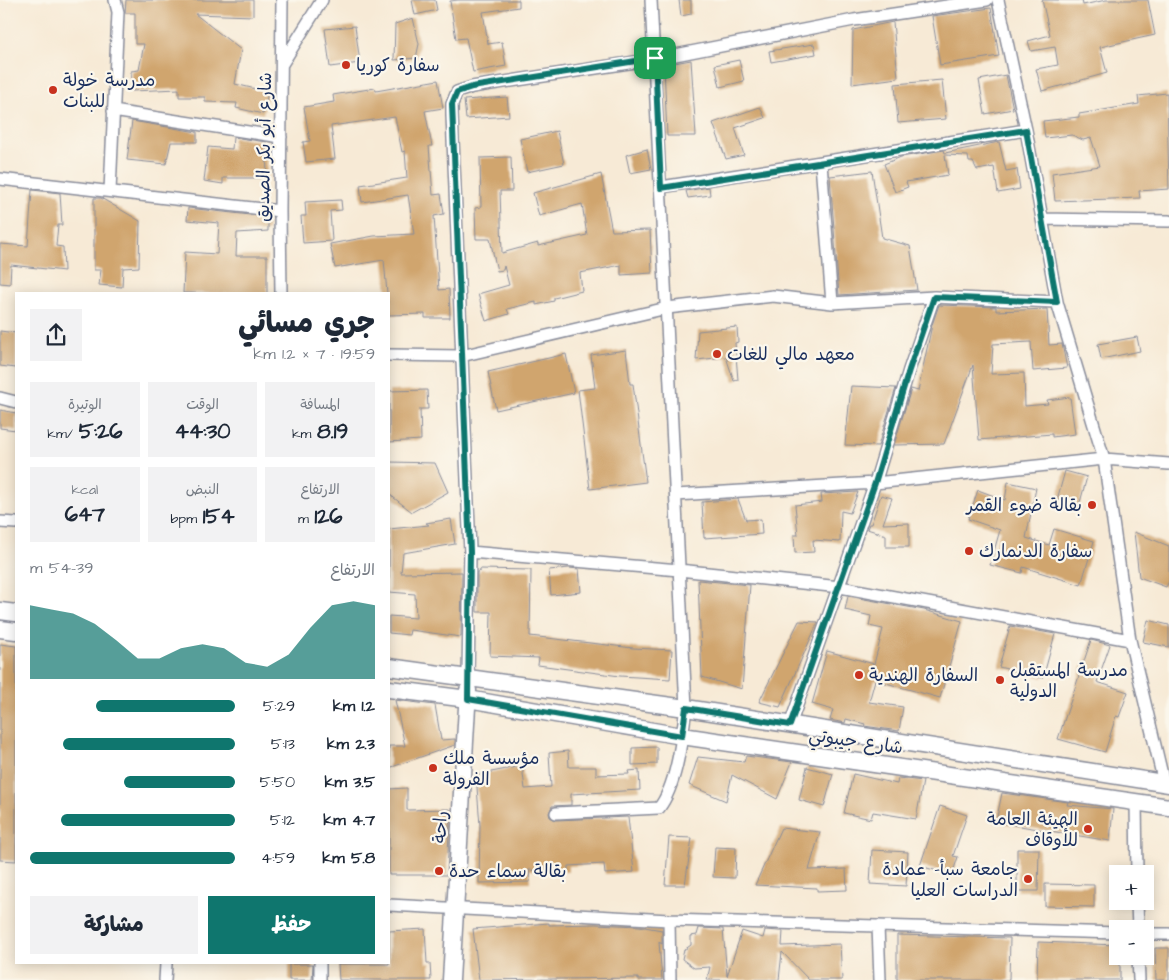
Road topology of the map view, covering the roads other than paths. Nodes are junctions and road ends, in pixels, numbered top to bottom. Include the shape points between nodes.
1 (115, 0) edge
2 (282, 0) edge
3 (322, 0) edge
4 (651, 0) edge
5 (987, 0) edge
6 (998, 0) edge
7 (655, 58) junction
8 (282, 64) junction
9 (113, 111) junction
10 (1026, 130) junction
11 (282, 137) junction
12 (821, 163) junction
13 (0, 180) edge
14 (661, 188) junction
15 (110, 192) junction
16 (280, 211) junction
17 (1042, 220) junction
18 (1169, 221) edge
19 (281, 292) edge
20 (934, 297) junction
21 (1057, 302) junction
22 (832, 303) junction
23 (667, 308) junction
24 (390, 355) edge
25 (461, 356) junction
26 (0, 398) edge
27 (15, 402) edge
28 (1104, 459) junction
29 (1169, 464) edge
30 (875, 483) junction
31 (676, 495) junction
32 (0, 522) edge
33 (15, 524) edge
34 (470, 552) junction
35 (680, 570) junction
36 (840, 587) junction
37 (0, 611) edge
38 (15, 613) edge
39 (0, 629) edge
40 (15, 632) edge
41 (1130, 640) junction
42 (390, 667) edge
43 (468, 676) junction
44 (390, 689) edge
45 (468, 699) junction
46 (686, 708) junction
47 (790, 725) junction
48 (682, 736) junction
49 (1166, 784) edge
50 (1136, 802) junction
51 (1169, 807) edge
52 (556, 813) dead end
53 (1137, 865) edge
54 (390, 905) edge
55 (456, 909) junction
56 (669, 920) junction
57 (878, 926) junction
58 (1109, 933) edge
59 (1154, 934) edge
60 (1169, 934) edge
61 (166, 964) edge
62 (320, 964) edge
63 (1138, 965) edge
64 (165, 980) edge
65 (320, 980) edge
66 (451, 980) edge
67 (670, 980) edge
68 (880, 980) edge
69 (1138, 980) edge

1 - 9 street via 118,12
2 - 8 street, شارع أبو بكر الصديق
3 - 8 street
4 - 7 street
5 - 7 street via 854,20
6 - 10 street
7 - 14 street
7 - 25 street via 457,92 452,115
8 - 11 street, شارع أبو بكر الصديق
9 - 11 street
9 - 15 street
10 - 12 street
10 - 17 street
11 - 16 street, شارع أبو بكر الصديق
12 - 14 street
12 - 22 street
13 - 15 street
14 - 23 street
15 - 16 street
16 - 19 street, شارع أبو بكر الصديق
17 - 18 street
17 - 21 street
20 - 21 street
20 - 22 street
20 - 30 street
21 - 28 street
22 - 23 street via 773,296
23 - 25 street
23 - 31 street
24 - 25 street
25 - 34 street
26 - 27 street
28 - 29 street
28 - 30 street
28 - 41 street
30 - 31 street
30 - 36 street
31 - 35 street
32 - 33 street
34 - 35 street
34 - 43 street
35 - 36 street
35 - 46 street
36 - 41 street
36 - 47 street
37 - 38 street
39 - 40 street
41 - 49 street
42 - 43 street, شارع جيبوتي
43 - 45 street, راحة
43 - 46 street, شارع جيبوتي
44 - 45 street, شارع جيبوتي
45 - 48 street, شارع جيبوتي
45 - 55 street, راحة
46 - 47 street, شارع جيبوتي
46 - 48 street
47 - 49 street, شارع جيبوتي
48 - 50 street, شارع جيبوتي
48 - 52 street via 666,799 659,808
50 - 51 street, شارع جيبوتي
50 - 53 street
54 - 55 street
55 - 56 street
55 - 66 street, راحة
56 - 57 street
56 - 67 street
57 - 58 street
57 - 68 street
59 - 60 street
61 - 64 street
62 - 65 street
63 - 69 street

